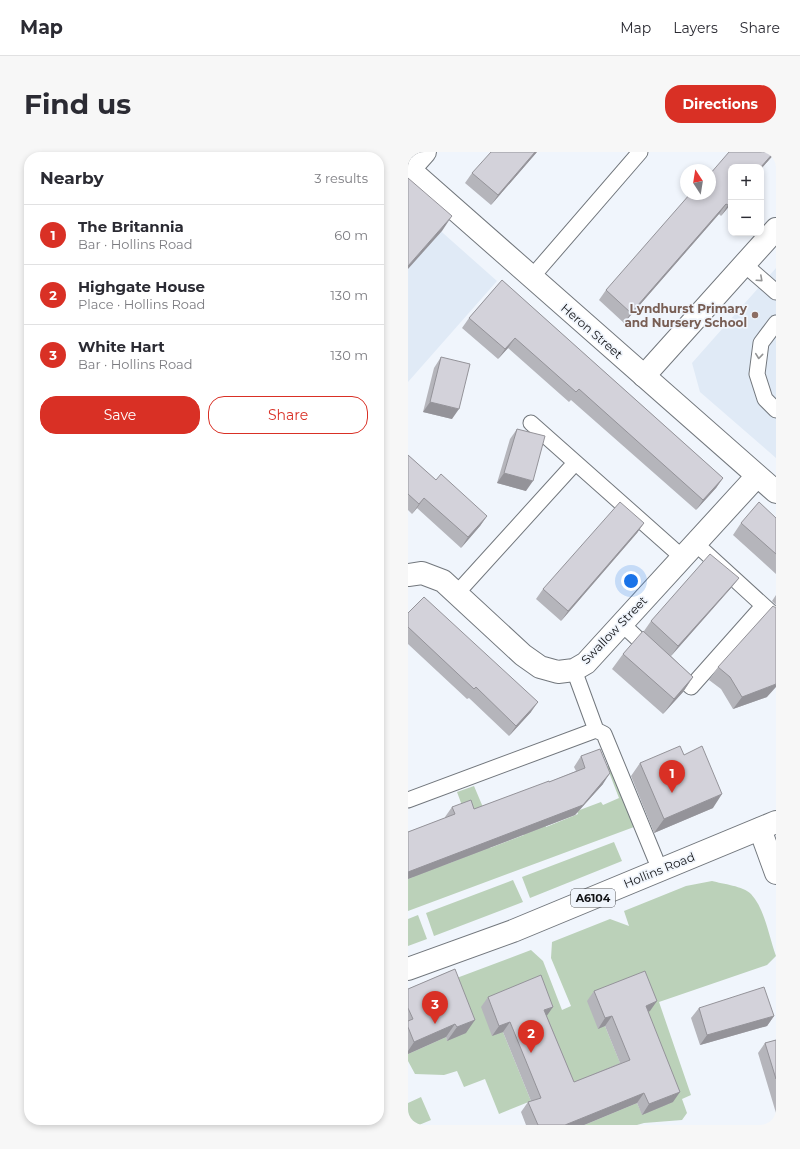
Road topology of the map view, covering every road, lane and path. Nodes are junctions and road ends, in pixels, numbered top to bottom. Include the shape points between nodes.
1 (425, 152) edge
2 (640, 152) edge
3 (409, 169) edge
4 (776, 229) edge
5 (745, 265) junction
6 (531, 278) junction
7 (776, 292) edge
8 (776, 323) edge
9 (644, 376) junction
10 (776, 410) edge
11 (531, 423) dead end
12 (575, 463) junction
13 (757, 476) junction
14 (776, 492) edge
15 (689, 550) junction
16 (408, 575) edge
17 (458, 593) junction
18 (763, 606) junction
19 (776, 617) edge
20 (622, 624) junction
21 (574, 670) junction
22 (596, 730) junction
23 (408, 800) edge
24 (768, 825) edge
25 (660, 870) junction
26 (776, 873) edge
27 (408, 969) edge

1 - 3 street
2 - 6 lane
3 - 6 street, Heron Street
4 - 5 street
5 -> 7 lane
5 - 9 street
6 - 9 street, Heron Street
8 -> 10 lane via 761,343 757,374 765,399
9 - 13 street, Heron Street
11 - 12 lane
12 - 15 lane
12 - 17 lane
13 - 14 street, Heron Street
13 - 15 street, Swallow Street
15 - 18 lane
15 - 20 street, Swallow Street
16 - 17 street, Swallow Street via 422,573 444,581
17 - 21 street, Swallow Street via 522,655 540,667 558,672
18 - 19 lane
18 - 20 lane via 691,687
20 - 21 street, Swallow Street via 586,663
21 - 22 lane
22 - 23 lane
22 - 25 lane via 604,734
24 - 25 street, Hollins Road / A6104
24 - 26 street
25 - 27 street, Hollins Road / A6104 via 513,930

